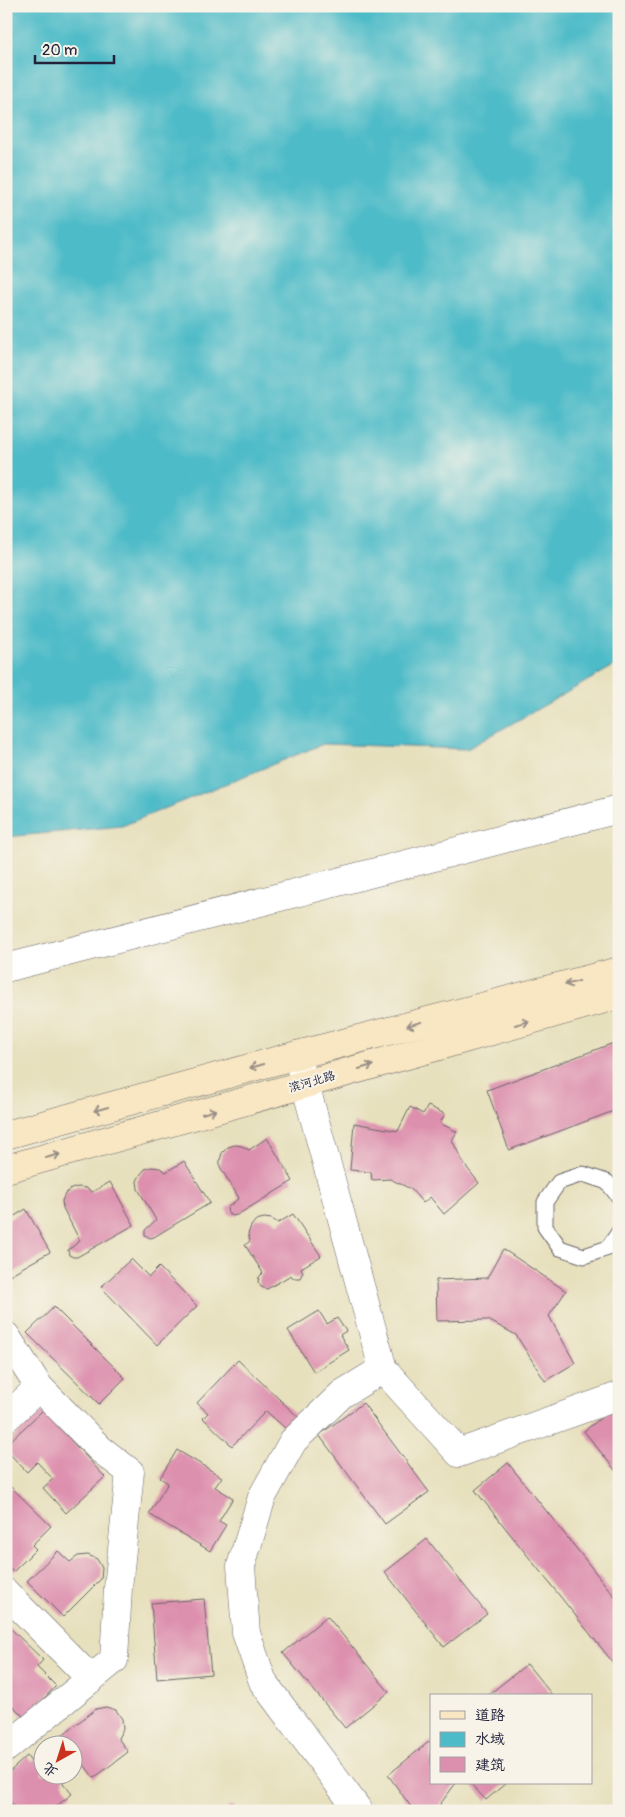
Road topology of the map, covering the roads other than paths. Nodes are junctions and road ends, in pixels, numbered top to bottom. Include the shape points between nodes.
1 (619, 809) edge
2 (6, 968) edge
3 (619, 971) edge
4 (619, 996) edge
5 (297, 1054) junction
6 (305, 1084) junction
7 (6, 1136) edge
8 (6, 1169) edge
9 (619, 1197) edge
10 (619, 1232) edge
11 (6, 1336) edge
12 (383, 1369) junction
13 (40, 1387) junction
14 (619, 1396) edge
15 (6, 1418) edge
16 (6, 1593) edge
17 (90, 1679) junction
18 (6, 1748) edge
19 (359, 1811) edge

1 - 2 street
3 -> 5 main road
6 -> 4 main road, 滨河北路
5 - 6 street
5 -> 7 main road
8 -> 6 main road, 滨河北路
6 - 12 street
9 - 10 lane via 607,1182 584,1174 560,1182 545,1202 545,1228 560,1248 584,1256 608,1248
11 - 13 street
12 - 14 street via 459,1453
12 - 19 street via 342,1394 293,1441 262,1497 241,1566 246,1633 263,1682
13 - 15 street
13 - 17 street via 100,1449 130,1472 114,1660
16 - 17 street
17 - 18 street

